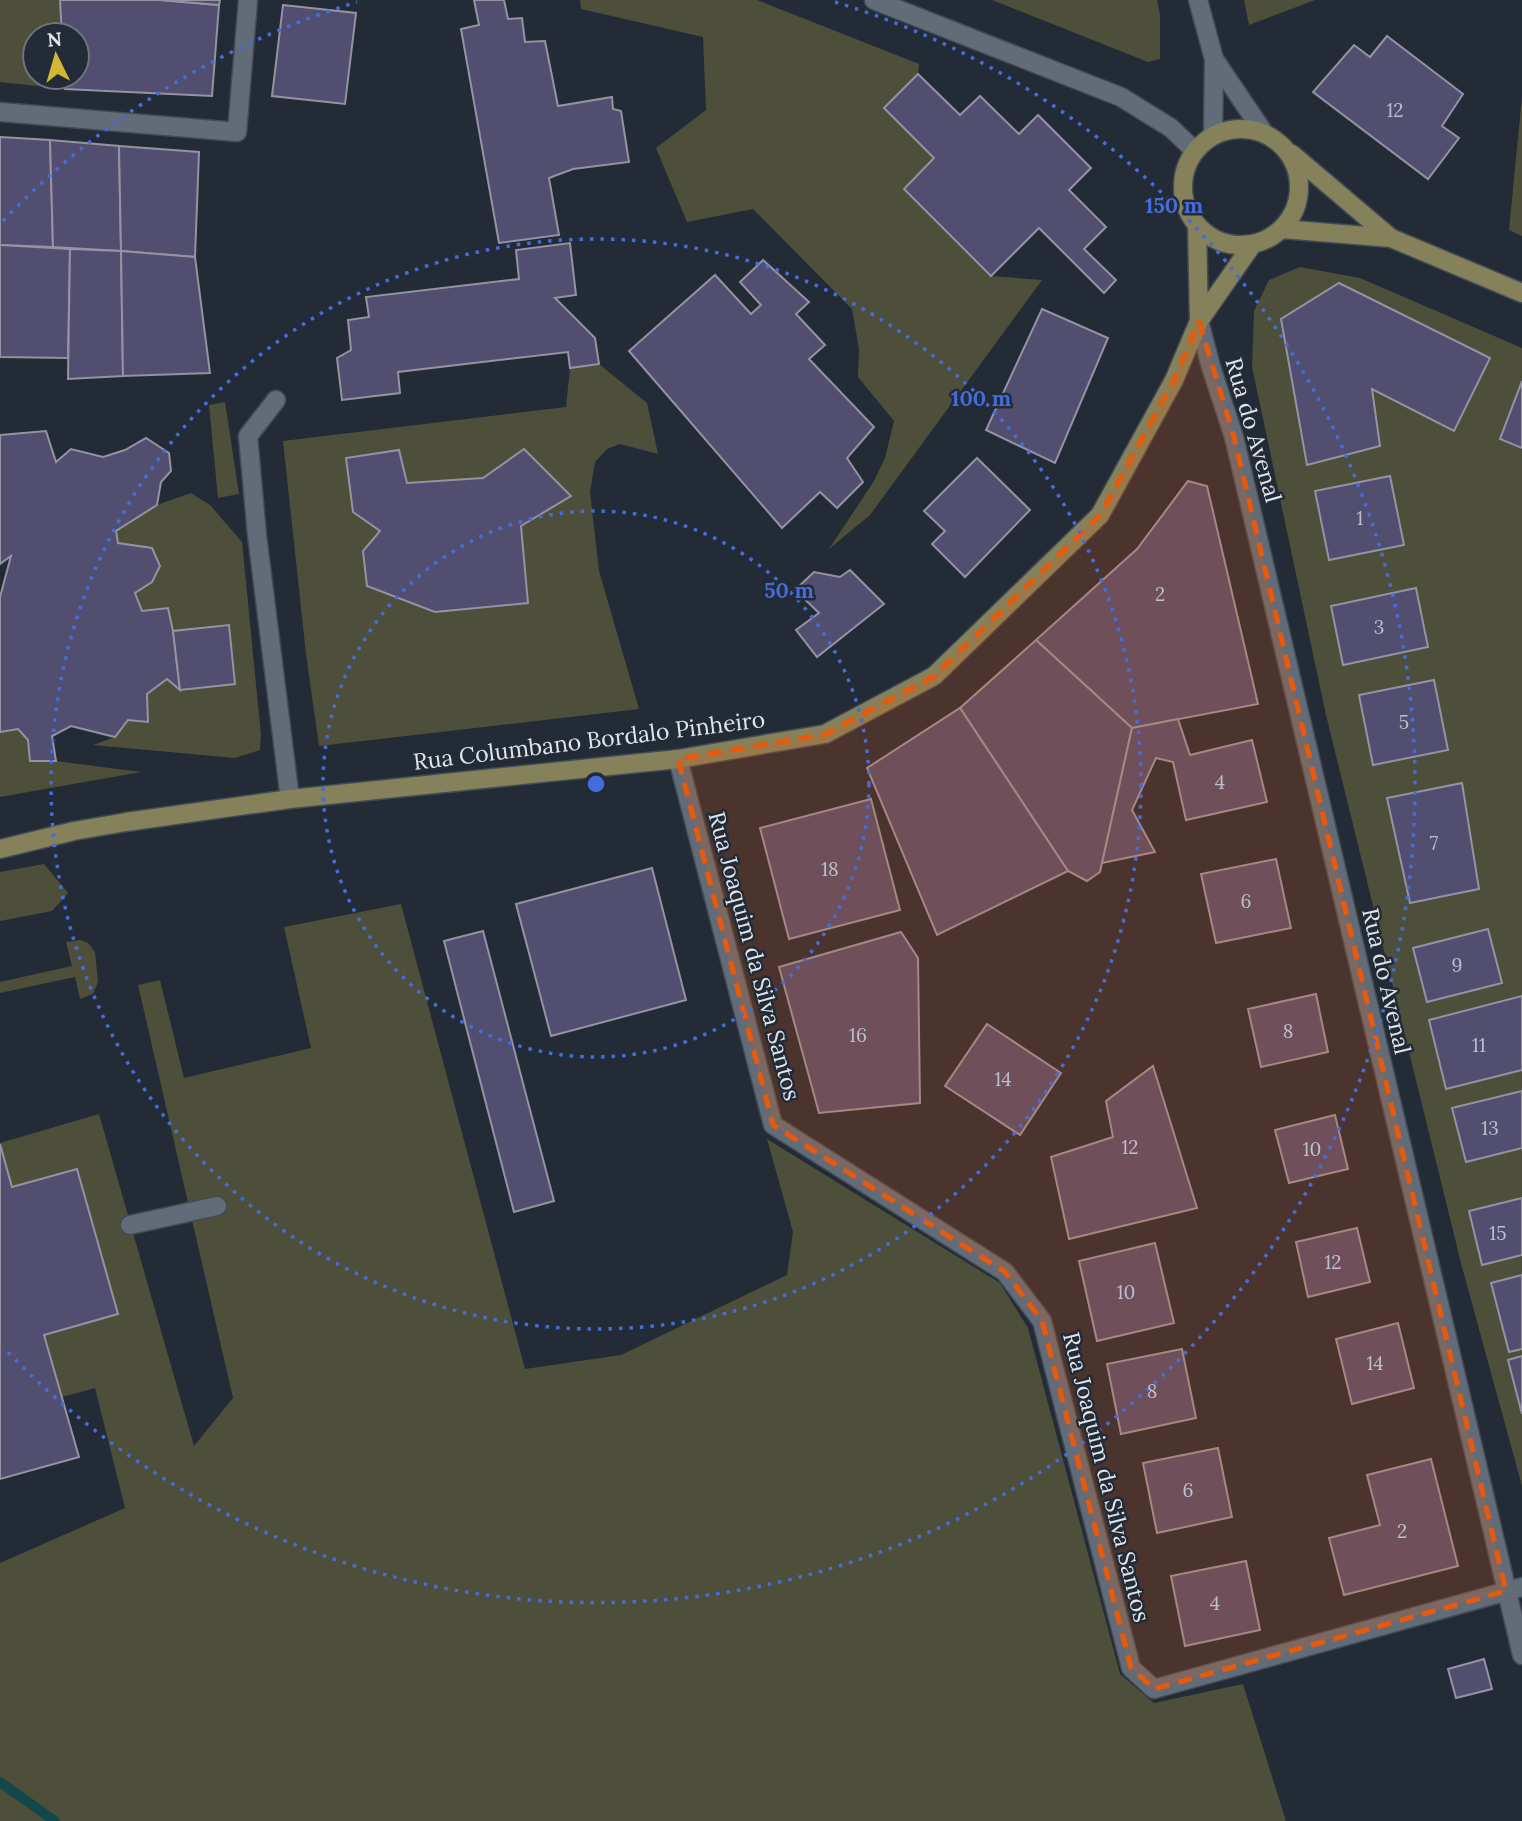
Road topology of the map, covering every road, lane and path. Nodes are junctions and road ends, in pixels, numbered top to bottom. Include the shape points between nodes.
1 (248, 0) edge
2 (874, 0) edge
3 (1198, 0) edge
4 (1214, 59) junction
5 (0, 113) edge
6 (1264, 133) junction
7 (1213, 135) junction
8 (1287, 149) junction
9 (1195, 151) junction
10 (1197, 225) junction
11 (1282, 229) junction
12 (1391, 238) junction
13 (1252, 245) junction
14 (1522, 293) edge
15 (1199, 321) junction
16 (275, 400) dead end
17 (678, 759) junction
18 (290, 799) junction
19 (0, 849) edge
20 (217, 1206) dead end
21 (131, 1225) dead end
22 (1514, 1589) edge
23 (1522, 1655) edge

1 - 5 street via 237,132
2 - 9 street via 1121,97 1171,128
3 - 4 street
4 - 6 street
4 - 7 street
6 - 7 main road via 1238,128
6 - 8 main road
7 - 9 main road
8 - 11 main road via 1296,164 1300,190 1293,215
8 - 12 main road
9 - 10 main road via 1185,168 1182,188 1186,208
10 - 13 main road via 1231,245
10 - 15 main road, Rua do Avenal
11 - 12 main road
11 - 13 main road
12 - 14 main road
13 - 15 main road
15 - 17 main road, Rua Columbano Bordalo Pinheiro via 1174,380 1100,514 934,676 825,734
15 - 22 street, Rua do Avenal via 1234,437
16 - 18 street via 248,436
17 - 18 main road, Rua Columbano Bordalo Pinheiro
17 - 22 street, Rua Joaquim da Silva Santos via 773,1125 1005,1272 1042,1321 1131,1668 1154,1689
18 - 19 main road, Rua Columbano Bordalo Pinheiro via 126,822
20 - 21 street
22 - 23 street, Rua do Avenal

